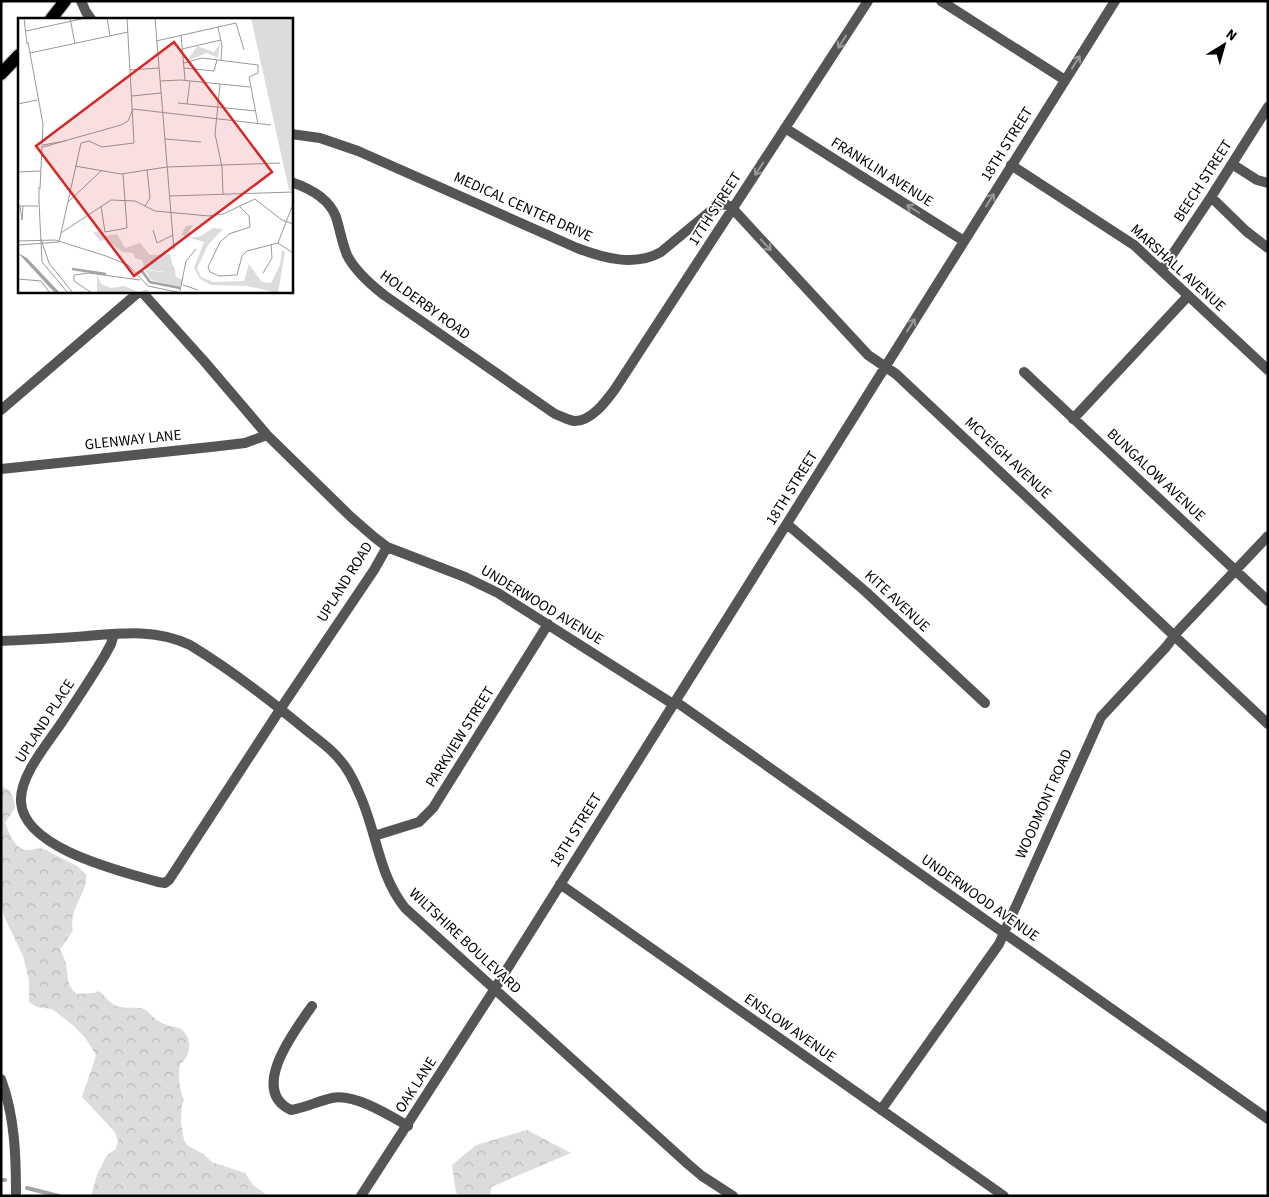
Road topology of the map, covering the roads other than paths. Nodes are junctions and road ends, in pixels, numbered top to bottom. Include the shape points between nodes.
1 (65, 1) edge
2 (81, 1) edge
3 (868, 1) edge
4 (941, 1) edge
5 (1115, 1) edge
6 (52, 18) edge
7 (90, 18) edge
8 (18, 56) edge
9 (1, 74) edge
10 (1066, 80) junction
11 (1268, 107) edge
12 (785, 128) junction
13 (292, 134) edge
14 (1232, 164) junction
15 (1012, 166) junction
16 (292, 182) edge
17 (1268, 183) edge
18 (1211, 197) junction
19 (733, 209) junction
20 (964, 241) junction
21 (1268, 248) edge
22 (1162, 270) junction
23 (140, 292) edge
24 (142, 292) edge
25 (1188, 296) junction
26 (885, 367) junction
27 (1268, 370) edge
28 (1024, 372) dead end
29 (1, 410) edge
30 (1073, 418) junction
31 (576, 421) joint
32 (266, 435) junction
33 (1, 469) edge
34 (787, 524) junction
35 (1268, 536) edge
36 (387, 547) junction
37 (1235, 570) junction
38 (1268, 601) edge
39 (548, 624) junction
40 (114, 634) junction
41 (1175, 635) junction
42 (1, 642) edge
43 (674, 703) junction
44 (985, 703) dead end
45 (281, 708) junction
46 (1268, 724) edge
47 (374, 836) junction
48 (169, 880) joint
49 (560, 884) junction
50 (1004, 934) junction
51 (494, 990) junction
52 (312, 1006) dead end
53 (1, 1079) edge
54 (882, 1110) junction
55 (1268, 1119) edge
56 (408, 1126) junction
57 (16, 1196) edge
58 (361, 1196) edge
59 (733, 1196) edge
60 (1004, 1196) edge

1 - 6 main road
2 - 7 street
3 -> 12 street, 17TH STREET
4 - 10 street
10 -> 5 street, 18TH STREET
8 - 9 main road
10 - 15 street, 18TH STREET
11 - 14 street, BEECH STREET
12 -> 19 street, 17TH STREET
20 -> 12 street, FRANKLIN AVENUE
13 - 19 street, MEDICAL CENTER DRIVE via 320,138 358,151 604,257 647,258 662,252 718,205
14 - 17 street
14 - 18 street, BEECH STREET
20 -> 15 street, 18TH STREET
15 - 22 street, MARSHALL AVENUE via 1134,245
16 - 31 street, HOLDERBY ROAD via 308,189 328,204 348,256 370,284 546,408
18 - 21 street
18 - 22 street, BEECH STREET
19 -> 26 street, MCVEIGH AVENUE via 868,356
19 - 31 street, 17TH STREET via 610,395 586,418
26 -> 20 street, 18TH STREET
22 - 25 street, MARSHALL AVENUE
23 - 29 street
24 - 32 street, UPLAND ROAD
25 - 27 street, MARSHALL AVENUE
25 - 30 street
26 - 34 street, 18TH STREET
26 - 41 street, MCVEIGH AVENUE
28 - 30 street, BUNGALOW AVENUE
30 - 37 street, BUNGALOW AVENUE
32 - 33 street, GLENWAY LANE via 245,443 211,448
32 - 36 street, UPLAND ROAD
34 - 43 street, 18TH STREET
34 - 44 street, KITE AVENUE via 866,592
35 - 37 street, WOODMONT ROAD
36 - 39 street, UNDERWOOD AVENUE via 484,585
36 - 45 street, UPLAND ROAD
37 - 38 street, BUNGALOW AVENUE
37 - 41 street, WOODMONT ROAD
39 - 43 street, UNDERWOOD AVENUE
39 - 47 street, PARKVIEW STREET via 433,808 419,822
40 - 42 street, WILTSHIRE BOULEVARD
40 - 45 street, WILTSHIRE BOULEVARD via 150,633 177,639 200,651
40 - 48 street, UPLAND PLACE via 105,655 31,770 22,790 22,810 26,820 37,831 62,849 158,882
41 - 46 street, MCVEIGH AVENUE
41 - 50 street, WOODMONT ROAD via 1096,725
43 - 49 street, 18TH STREET
43 - 50 street, UNDERWOOD AVENUE
45 - 47 street, WILTSHIRE BOULEVARD via 331,750 349,771
45 - 48 street, UPLAND ROAD
47 - 51 street, WILTSHIRE BOULEVARD via 388,881 400,901
49 - 51 street, 18TH STREET
49 - 54 street, ENSLOW AVENUE
50 - 54 street, WOODMONT ROAD
50 - 55 street, UNDERWOOD AVENUE
51 - 56 street, OAK LANE
51 - 59 street, WILTSHIRE BOULEVARD via 689,1165
52 - 56 street via 278,1060 274,1084 278,1100 291,1110 344,1097 370,1106
53 - 57 street via 14,1128
54 - 60 street, ENSLOW AVENUE
56 - 58 street, OAK LANE

